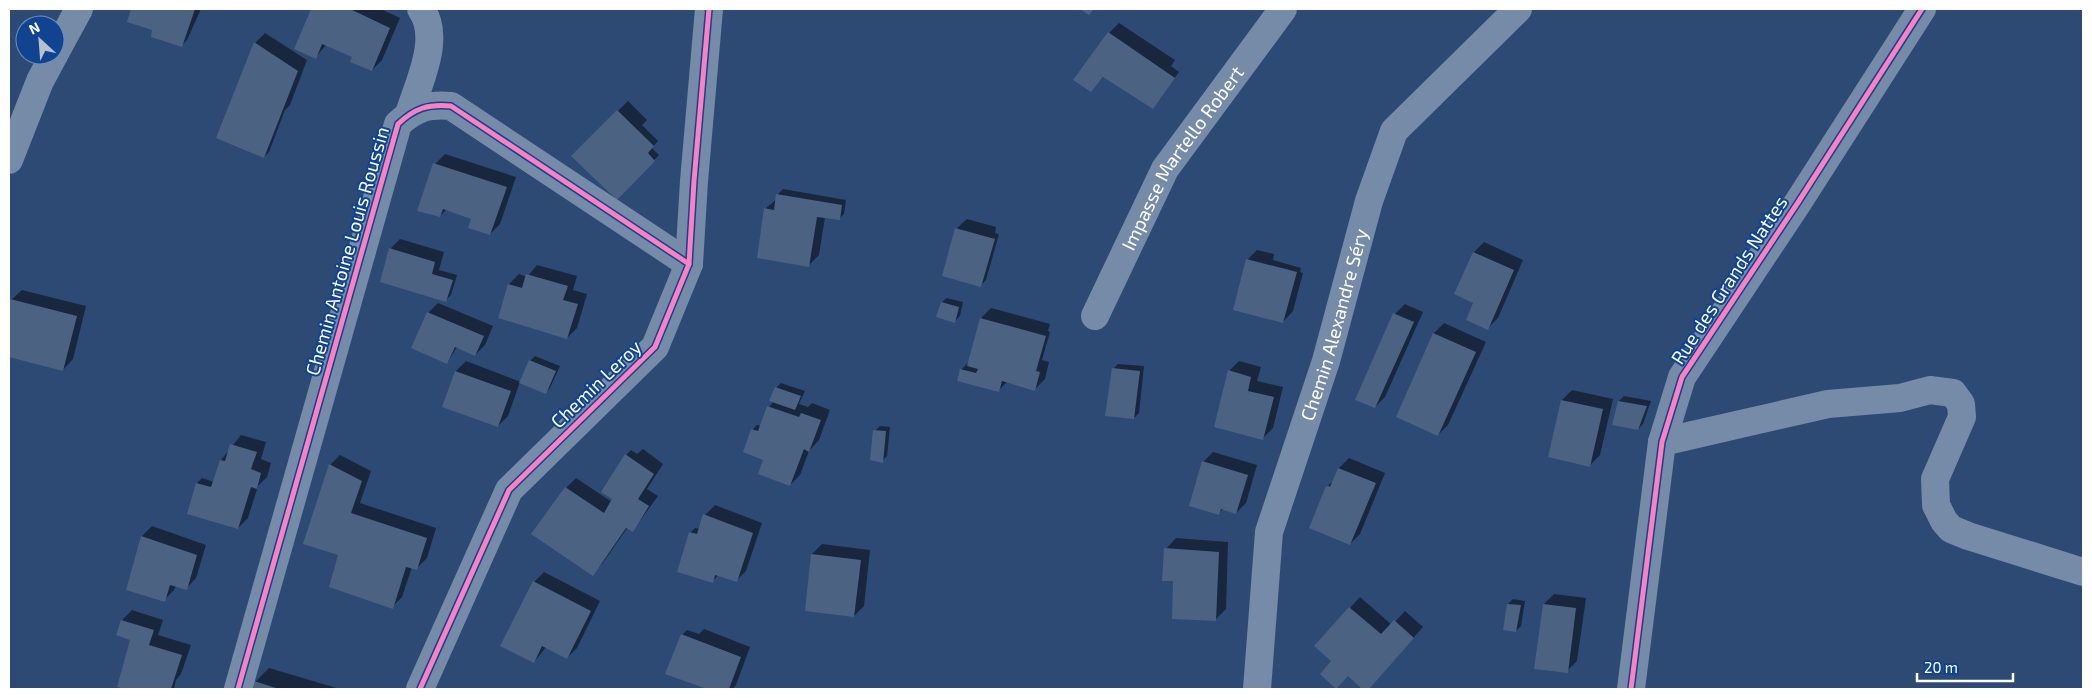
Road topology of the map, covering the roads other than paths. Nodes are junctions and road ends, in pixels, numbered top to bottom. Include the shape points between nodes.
1 (79, 9) edge
2 (421, 9) edge
3 (709, 9) edge
4 (1283, 9) edge
5 (1518, 9) edge
6 (1922, 9) edge
7 (65, 35) edge
8 (49, 65) edge
9 (409, 114) junction
10 (9, 160) edge
11 (689, 264) junction
12 (1095, 316) dead end
13 (1662, 442) junction
14 (2083, 572) edge
15 (238, 689) edge
16 (420, 689) edge
17 (1256, 689) edge
18 (1631, 689) edge

1 - 7 street
2 - 9 street via 426,15 429,48
3 - 11 street, Chemin Leroy
4 - 12 street, Impasse Martello Robert via 1165,169
5 - 17 street, Chemin Alexandre Séry via 1394,131 1369,201 1326,362 1269,532
6 - 13 street, Rue des Grands Nattes via 1682,377
8 - 10 street
9 - 11 street, Chemin Antoine Louis Roussin via 423,106 451,106
9 - 15 street, Chemin Antoine Louis Roussin via 398,124
11 - 16 street, Chemin Leroy via 655,347 509,490
13 - 14 street via 1828,404 1900,398 1930,390 1953,393 1961,404 1962,418 1935,479 1936,505 1944,521 1951,529 1968,536
13 - 18 street, Rue des Grands Nattes

